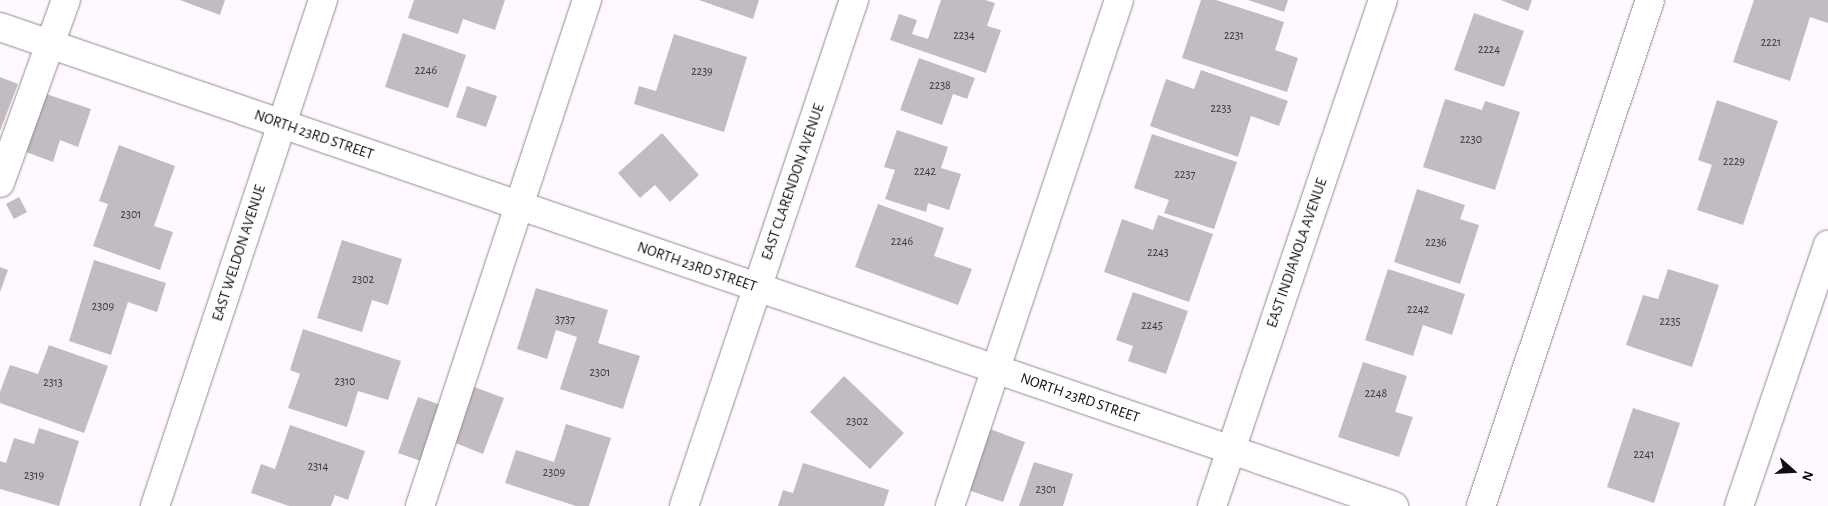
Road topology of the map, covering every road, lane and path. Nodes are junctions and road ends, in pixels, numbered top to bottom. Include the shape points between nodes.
1 (66, 0) edge
2 (323, 0) edge
3 (587, 0) edge
4 (854, 0) edge
5 (1120, 0) edge
6 (1383, 0) edge
7 (1650, 0) edge
8 (0, 27) edge
9 (48, 44) junction
10 (281, 124) junction
11 (0, 183) edge
12 (520, 206) junction
13 (1828, 245) edge
14 (758, 288) junction
15 (996, 369) junction
16 (1231, 450) junction
17 (155, 506) edge
18 (420, 506) edge
19 (684, 506) edge
20 (950, 506) edge
21 (1212, 506) edge
22 (1394, 506) edge
23 (1481, 506) edge
24 (1739, 506) edge

1 - 9 street
2 - 10 street, EAST WELDON AVENUE
3 - 12 street
4 - 14 street, EAST CLARENDON AVENUE
5 - 15 street
6 - 16 street, EAST INDIANOLA AVENUE
7 - 23 street
8 - 9 street, NORTH 23RD STREET
9 - 10 street, NORTH 23RD STREET
9 - 11 street
10 - 12 street, NORTH 23RD STREET
10 - 17 street, EAST WELDON AVENUE
12 - 14 street, NORTH 23RD STREET
12 - 18 street
13 - 24 street
14 - 15 street, NORTH 23RD STREET
14 - 19 street, EAST CLARENDON AVENUE
15 - 16 street, NORTH 23RD STREET
15 - 20 street
16 - 21 street, EAST INDIANOLA AVENUE
16 - 22 street, NORTH 23RD STREET

